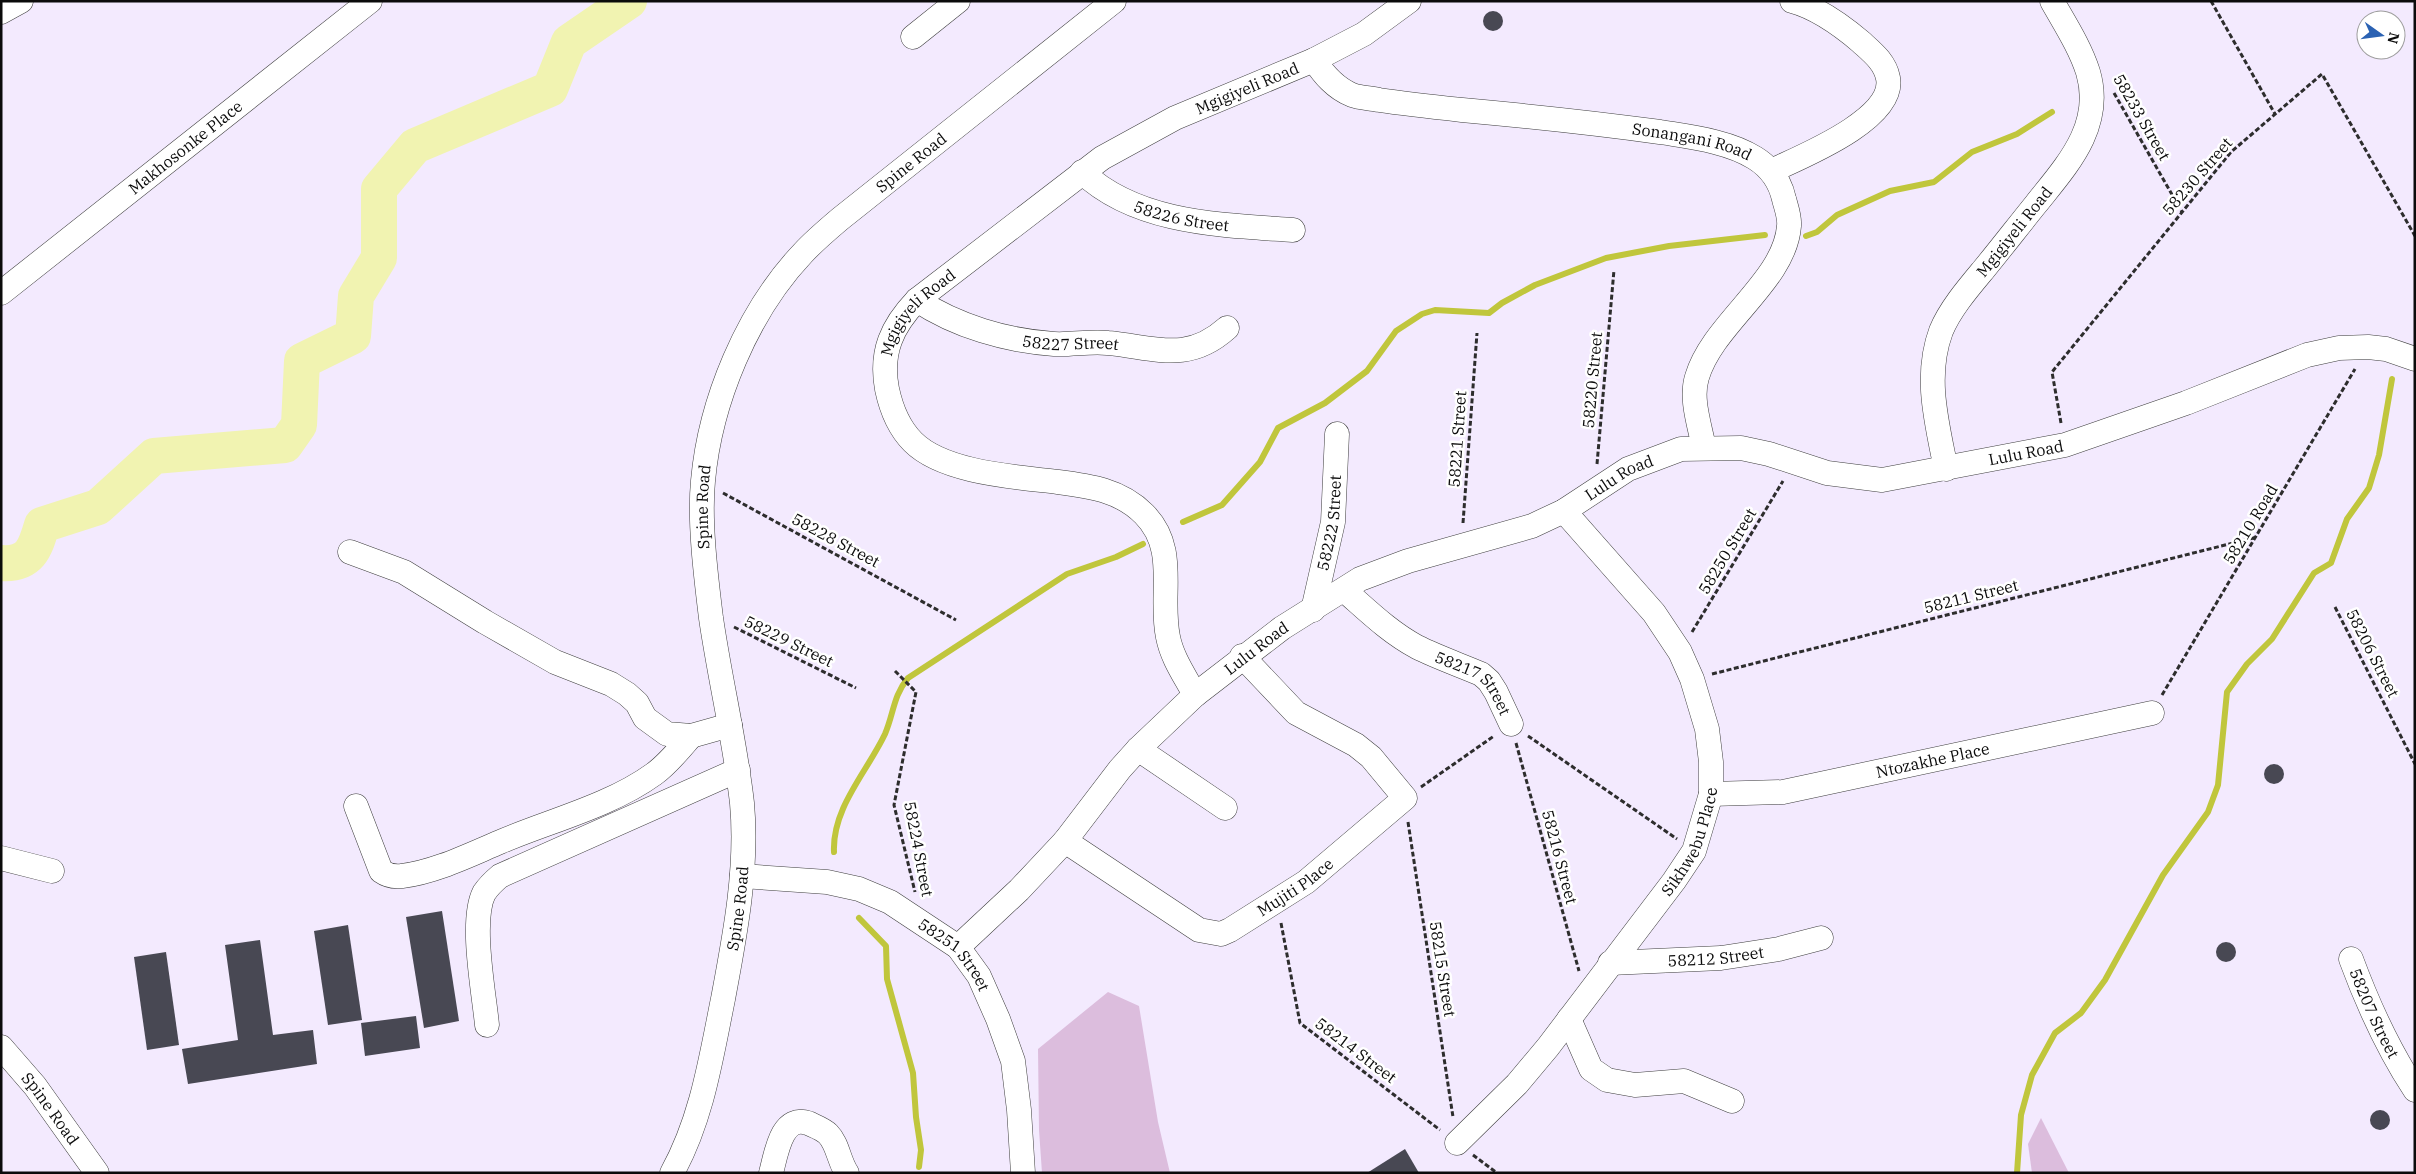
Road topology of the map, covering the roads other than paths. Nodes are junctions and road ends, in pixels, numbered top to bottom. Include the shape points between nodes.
1 (21, 1) edge
2 (370, 1) edge
3 (958, 1) edge
4 (1114, 1) edge
5 (1409, 1) edge
6 (1792, 1) edge
7 (2052, 1) edge
8 (1, 12) edge
9 (913, 37) dead end
10 (1314, 60) junction
11 (1772, 170) junction
12 (1082, 172) junction
13 (1293, 230) dead end
14 (1, 294) edge
15 (917, 300) junction
16 (1227, 328) dead end
17 (2415, 359) edge
18 (1337, 434) dead end
19 (1704, 448) junction
20 (1946, 469) junction
21 (1564, 511) junction
22 (350, 552) dead end
23 (1344, 590) junction
24 (1312, 610) junction
25 (1242, 656) junction
26 (1195, 695) junction
27 (2152, 713) road end
28 (1511, 724) road end
29 (730, 725) junction
30 (691, 736) junction
31 (1138, 749) junction
32 (738, 770) junction
33 (1711, 794) junction
34 (356, 806) dead end
35 (1225, 808) dead end
36 (1065, 841) junction
37 (1, 858) edge
38 (52, 871) dead end
39 (742, 876) junction
40 (1821, 938) dead end
41 (958, 948) junction
42 (2351, 960) dead end
43 (1610, 963) junction
44 (1568, 1019) junction
45 (487, 1025) dead end
46 (1, 1047) edge
47 (2415, 1090) edge
48 (1732, 1101) dead end
49 (1457, 1143) road end
50 (97, 1173) edge
51 (672, 1173) edge
52 (771, 1173) edge
53 (848, 1173) edge
54 (1023, 1173) edge

1 - 8 street
2 - 14 street, Makhosonke Place
3 - 9 street
4 - 29 street, Spine Road via 840,218 802,254 766,301 736,355 715,412 703,482 711,616
5 - 10 street, Mgigiyeli Road via 1364,34
6 - 11 street via 1826,16 1856,38 1883,64 1889,80 1880,103 1856,128
7 - 20 street, Mgigiyeli Road via 2073,36 2088,73 2092,95 2090,119 2074,157 1972,283 1942,330 1934,355 1931,384
10 - 11 street, Sonangani Road via 1325,76 1352,95 1418,106 1582,121 1673,134 1722,144 1754,157
10 - 12 street, Mgigiyeli Road via 1175,118 1132,140
11 - 19 street, Sonangani Road via 1782,189 1787,209 1786,242 1758,289 1720,333 1697,376 1694,391
12 - 13 street, 58226 Street via 1130,203 1161,213 1207,223
12 - 15 street, Mgigiyeli Road
15 - 16 street, 58227 Street via 937,313 978,328 1022,340 1054,344 1106,343 1177,351 1213,341
15 - 26 street, Mgigiyeli Road via 891,334 886,357 886,384 891,407 901,426 914,443 949,463 1107,490 1144,514 1156,528 1165,551 1168,637 1174,656
17 - 20 street, Lulu Road via 2386,349 2368,347 2340,348 2307,355 2065,445
18 - 24 street, 58222 Street via 1333,522
19 - 20 street, Lulu Road via 1741,448 1827,473 1882,480
19 - 21 street, Lulu Road via 1681,449 1628,469
21 - 23 street, Lulu Road via 1532,526 1408,561 1360,579
21 - 33 street, Sikhwebu Place via 1654,613 1680,652 1692,679 1710,745
22 - 30 street via 404,572 555,662 611,684 632,698 645,718 667,734
23 - 24 street, Lulu Road
23 - 28 street, 58217 Street via 1385,626 1417,647 1481,674 1489,681
24 - 25 street, Lulu Road
25 - 26 street, Lulu Road
25 - 36 street, Mujiti Place via 1296,713 1356,745 1371,757 1405,798 1319,872 1221,934 1199,930
26 - 31 street, Lulu Road
27 - 33 street, Ntozakhe Place via 1782,792
29 - 30 street
29 - 32 street, Spine Road
30 - 34 street via 670,761 617,794 488,847 403,876 381,871
31 - 35 street
31 - 36 street, Lulu Road
32 - 39 street, Spine Road via 743,830
32 - 45 street via 637,813 493,882 484,893 477,926
33 - 43 street, Sikhwebu Place via 1694,851
36 - 41 street, Lulu Road via 1020,890
37 - 38 street
39 - 41 street, 58251 Street via 826,882 859,889 890,902
39 - 51 street, Spine Road via 705,1087 690,1134
40 - 43 street, 58212 Street via 1779,949 1721,958
41 - 54 street, 58251 Street via 978,976 1013,1061
42 - 47 street, 58207 Street via 2383,1035
43 - 44 street, Sikhwebu Place
44 - 48 street via 1591,1069 1607,1080 1635,1085 1684,1081
44 - 49 street, Sikhwebu Place via 1517,1084
46 - 50 street, Spine Road via 35,1086
52 - 53 street via 780,1140 788,1127 803,1122 829,1134

